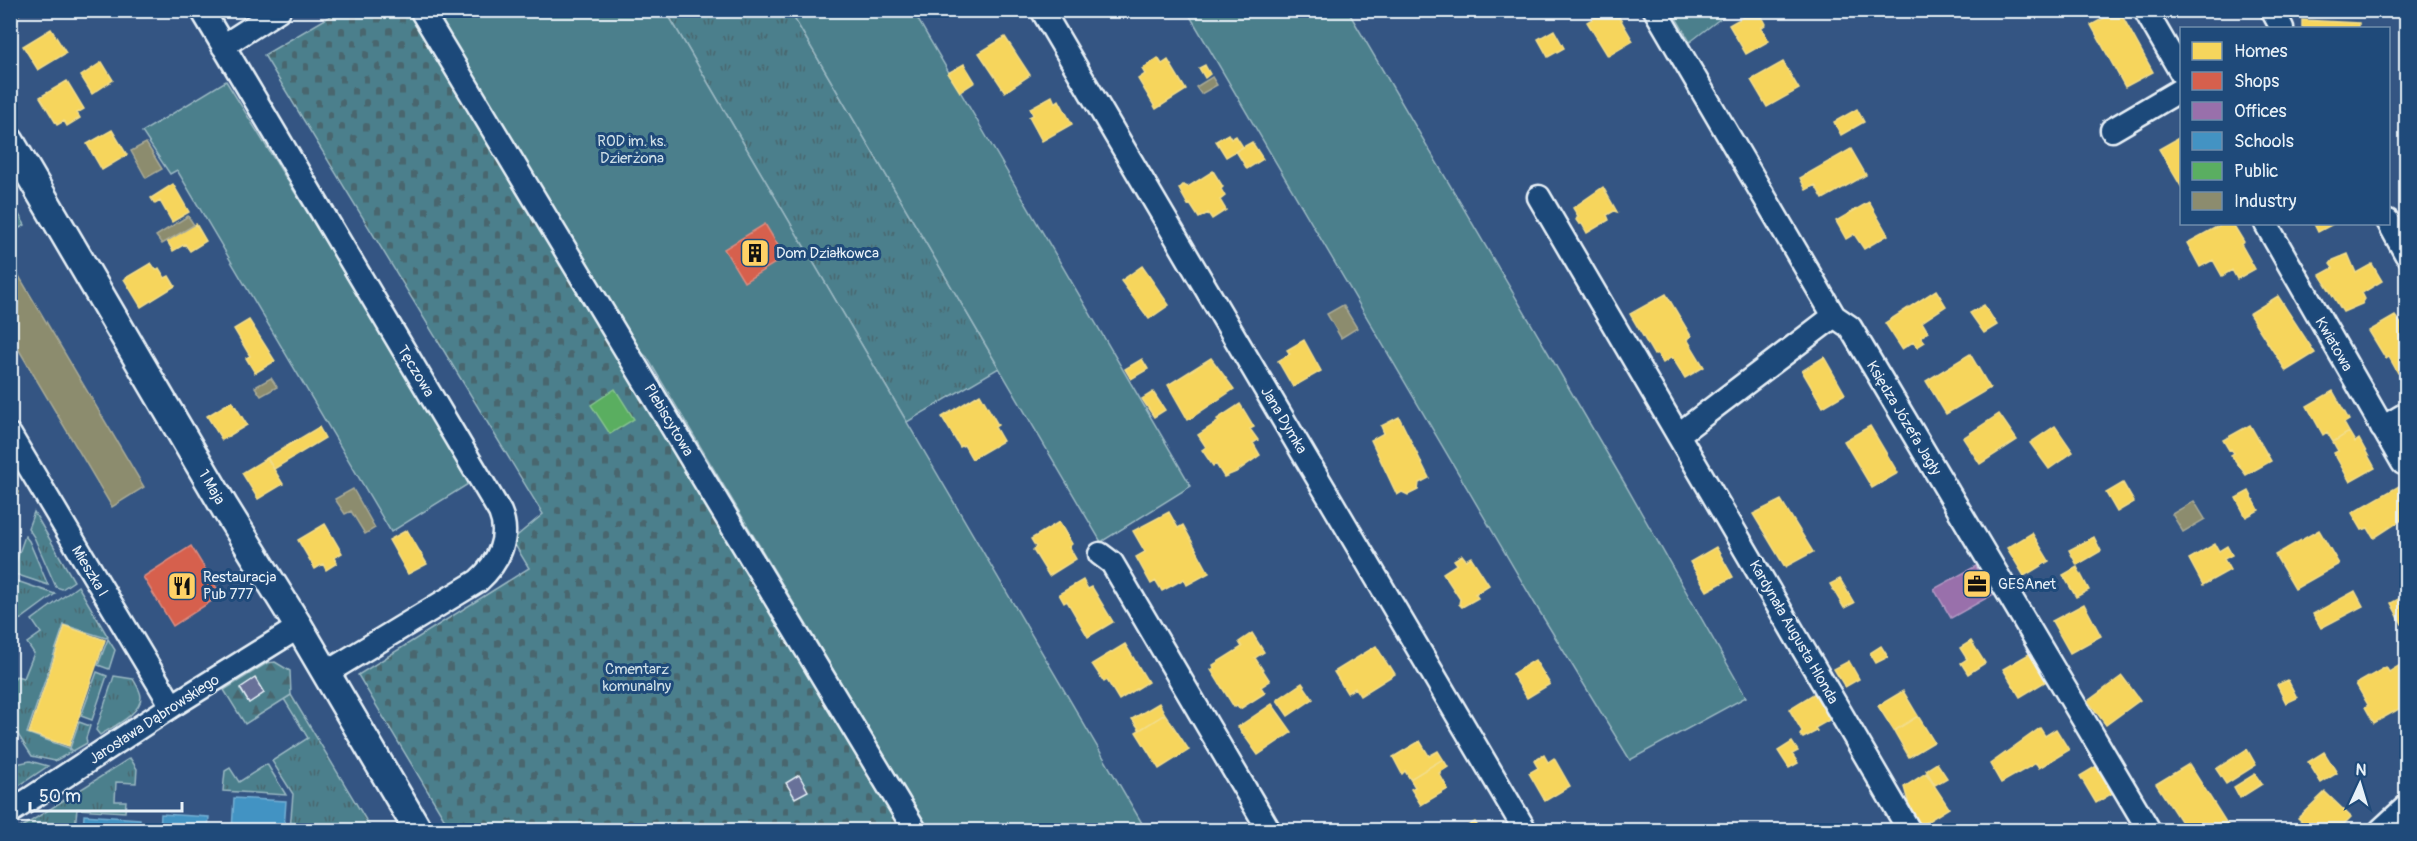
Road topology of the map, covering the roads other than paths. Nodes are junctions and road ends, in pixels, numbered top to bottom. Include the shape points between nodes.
1 (202, 10) edge
2 (279, 10) edge
3 (421, 10) edge
4 (1042, 10) edge
5 (1655, 10) edge
6 (2145, 10) edge
7 (2272, 10) edge
8 (2281, 27) edge
9 (223, 46) junction
10 (2180, 72) edge
11 (2180, 90) edge
12 (2112, 130) dead end
13 (10, 141) edge
14 (1539, 197) dead end
15 (2267, 225) edge
16 (2390, 225) edge
17 (2406, 254) edge
18 (1834, 316) junction
19 (2406, 414) edge
20 (2382, 428) junction
21 (1679, 434) junction
22 (10, 435) edge
23 (2403, 464) dead end
24 (1100, 554) dead end
25 (299, 627) junction
26 (326, 673) junction
27 (172, 706) junction
28 (2406, 807) edge
29 (10, 812) edge
30 (418, 831) edge
31 (915, 831) edge
32 (1269, 831) edge
33 (1525, 831) edge
34 (1909, 831) edge
35 (2149, 831) edge
36 (2381, 831) edge

1 - 9 street, Tęczowa
2 - 9 street
3 - 31 street, Plebiscytowa
4 - 33 street, Jana Dymka
5 - 18 street, Księdza Józefa Jagły
6 - 10 street
7 - 8 street
9 - 26 street, Tęczowa via 504,523 500,552 478,581
11 - 12 street
13 - 25 street, 1 Maja
14 - 21 street, Kardynała Augusta Hlonda
15 - 20 street, Kwiatowa
16 - 17 street
18 - 21 street
18 - 35 street, Księdza Józefa Jagły via 1850,327
19 - 20 street
20 - 23 street, Kwiatowa
21 - 34 street, Kardynała Augusta Hlonda
22 - 27 street, Mieszka I
24 - 32 street via 1112,562
25 - 26 street, 1 Maja
25 - 27 street, Jarosława Dąbrowskiego
26 - 30 street, 1 Maja
27 - 29 street, Jarosława Dąbrowskiego
28 - 36 street

